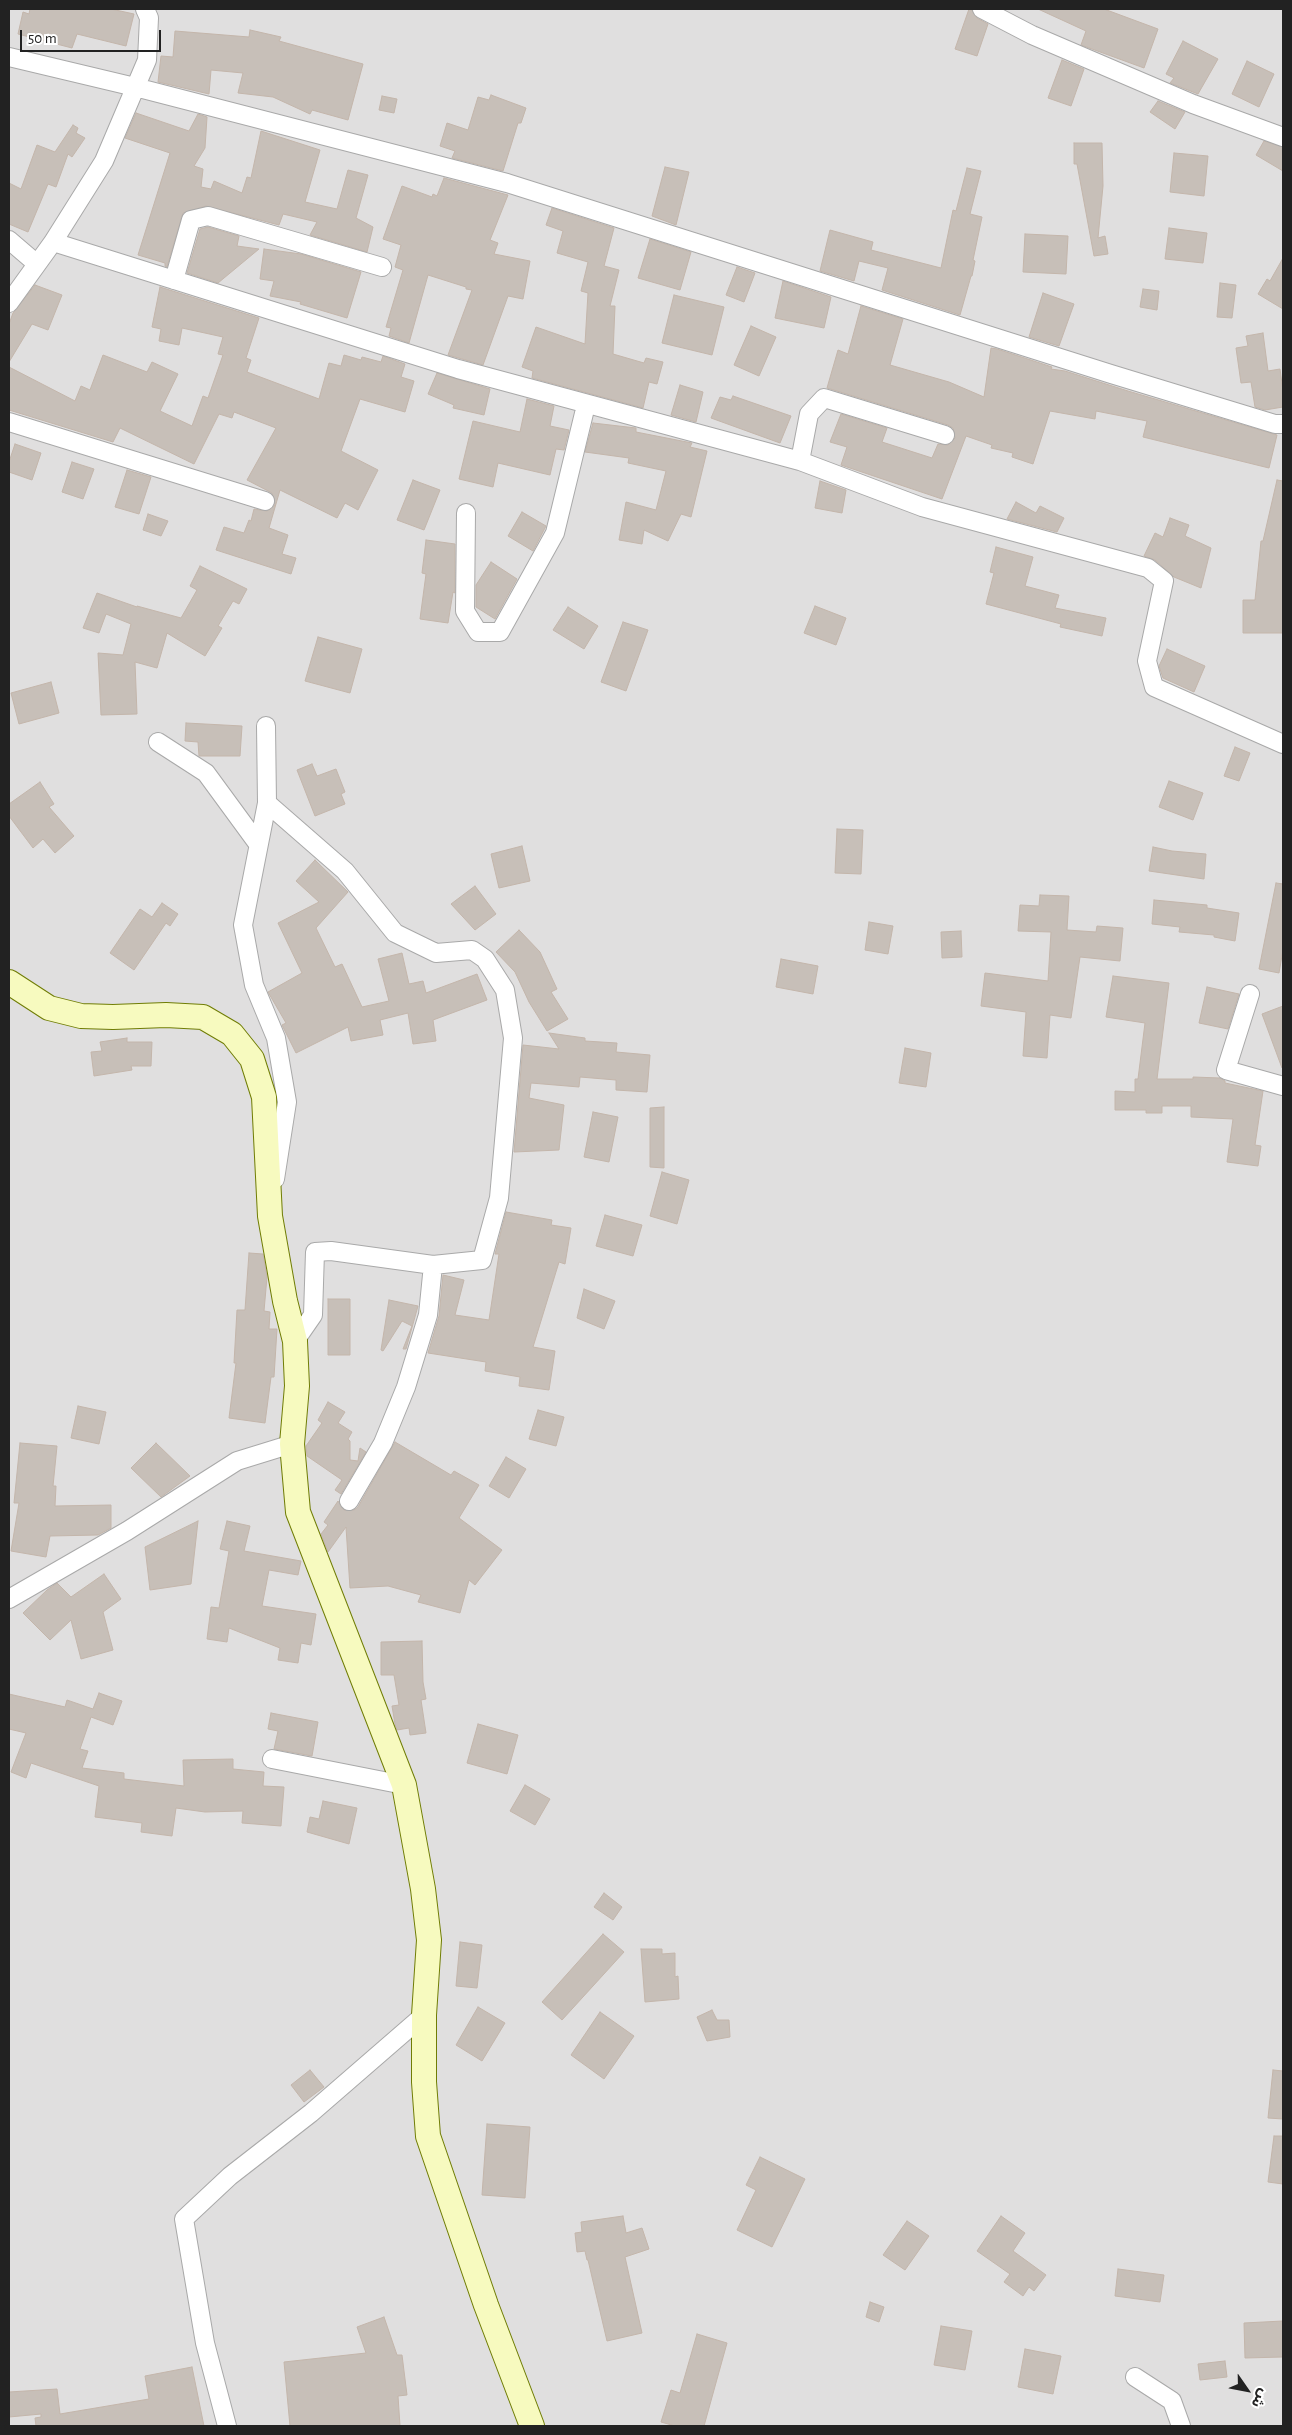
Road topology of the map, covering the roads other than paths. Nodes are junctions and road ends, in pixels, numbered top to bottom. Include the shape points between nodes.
1 (146, 9) edge
2 (982, 9) edge
3 (9, 57) edge
4 (135, 87) junction
5 (1283, 137) edge
6 (9, 240) edge
7 (54, 242) junction
8 (37, 264) junction
9 (382, 267) dead end
10 (174, 280) junction
11 (9, 303) edge
12 (586, 405) junction
13 (9, 422) edge
14 (1283, 424) edge
15 (944, 435) dead end
16 (800, 461) junction
17 (265, 501) dead end
18 (466, 513) dead end
19 (266, 726) dead end
20 (158, 742) dead end
21 (1283, 744) edge
22 (267, 803) junction
23 (258, 844) junction
24 (9, 982) edge
25 (1250, 994) dead end
26 (1283, 1086) edge
27 (270, 1216) junction
28 (433, 1265) junction
29 (295, 1341) junction
30 (292, 1444) junction
31 (349, 1501) dead end
32 (9, 1598) edge
33 (272, 1759) dead end
34 (404, 1785) junction
35 (424, 2015) junction
36 (1134, 2377) dead end
37 (227, 2426) edge
38 (532, 2426) edge
39 (1181, 2426) edge

1 - 4 street via 149,18 146,60
2 - 5 street via 1032,35 1193,104
3 - 4 street
4 - 7 street via 104,161
4 - 14 street via 508,183 1111,374
6 - 8 street
7 - 8 street
7 - 10 street
8 - 11 street
9 - 10 street via 208,216 191,220
10 - 12 street via 458,369
12 - 16 street
12 - 18 street via 556,533 500,632 478,632 465,611
13 - 17 street
15 - 16 street via 824,398 809,414
16 - 21 street via 922,507 1148,568 1164,580 1147,661 1154,687
19 - 22 street
20 - 23 street via 206,773
22 - 23 street
22 - 28 street via 345,871 395,933 436,953 472,950 485,959 506,990 513,1038 499,1198 482,1260
23 - 27 street via 243,925 254,985 276,1038 287,1102
24 - 27 main road via 49,1008 81,1016 203,1017 232,1034 252,1059 264,1097
25 - 26 street via 1226,1070
27 - 29 main road
28 - 29 street via 316,1252 313,1315
28 - 31 street via 428,1314 406,1387 383,1443
29 - 30 main road via 297,1386
30 - 32 street via 236,1461 127,1531
30 - 34 main road via 298,1512
33 - 34 street
34 - 35 main road via 429,1940
35 - 37 street via 311,2113 230,2176 184,2219 205,2343
35 - 38 main road via 428,2136
36 - 39 street via 1172,2401

